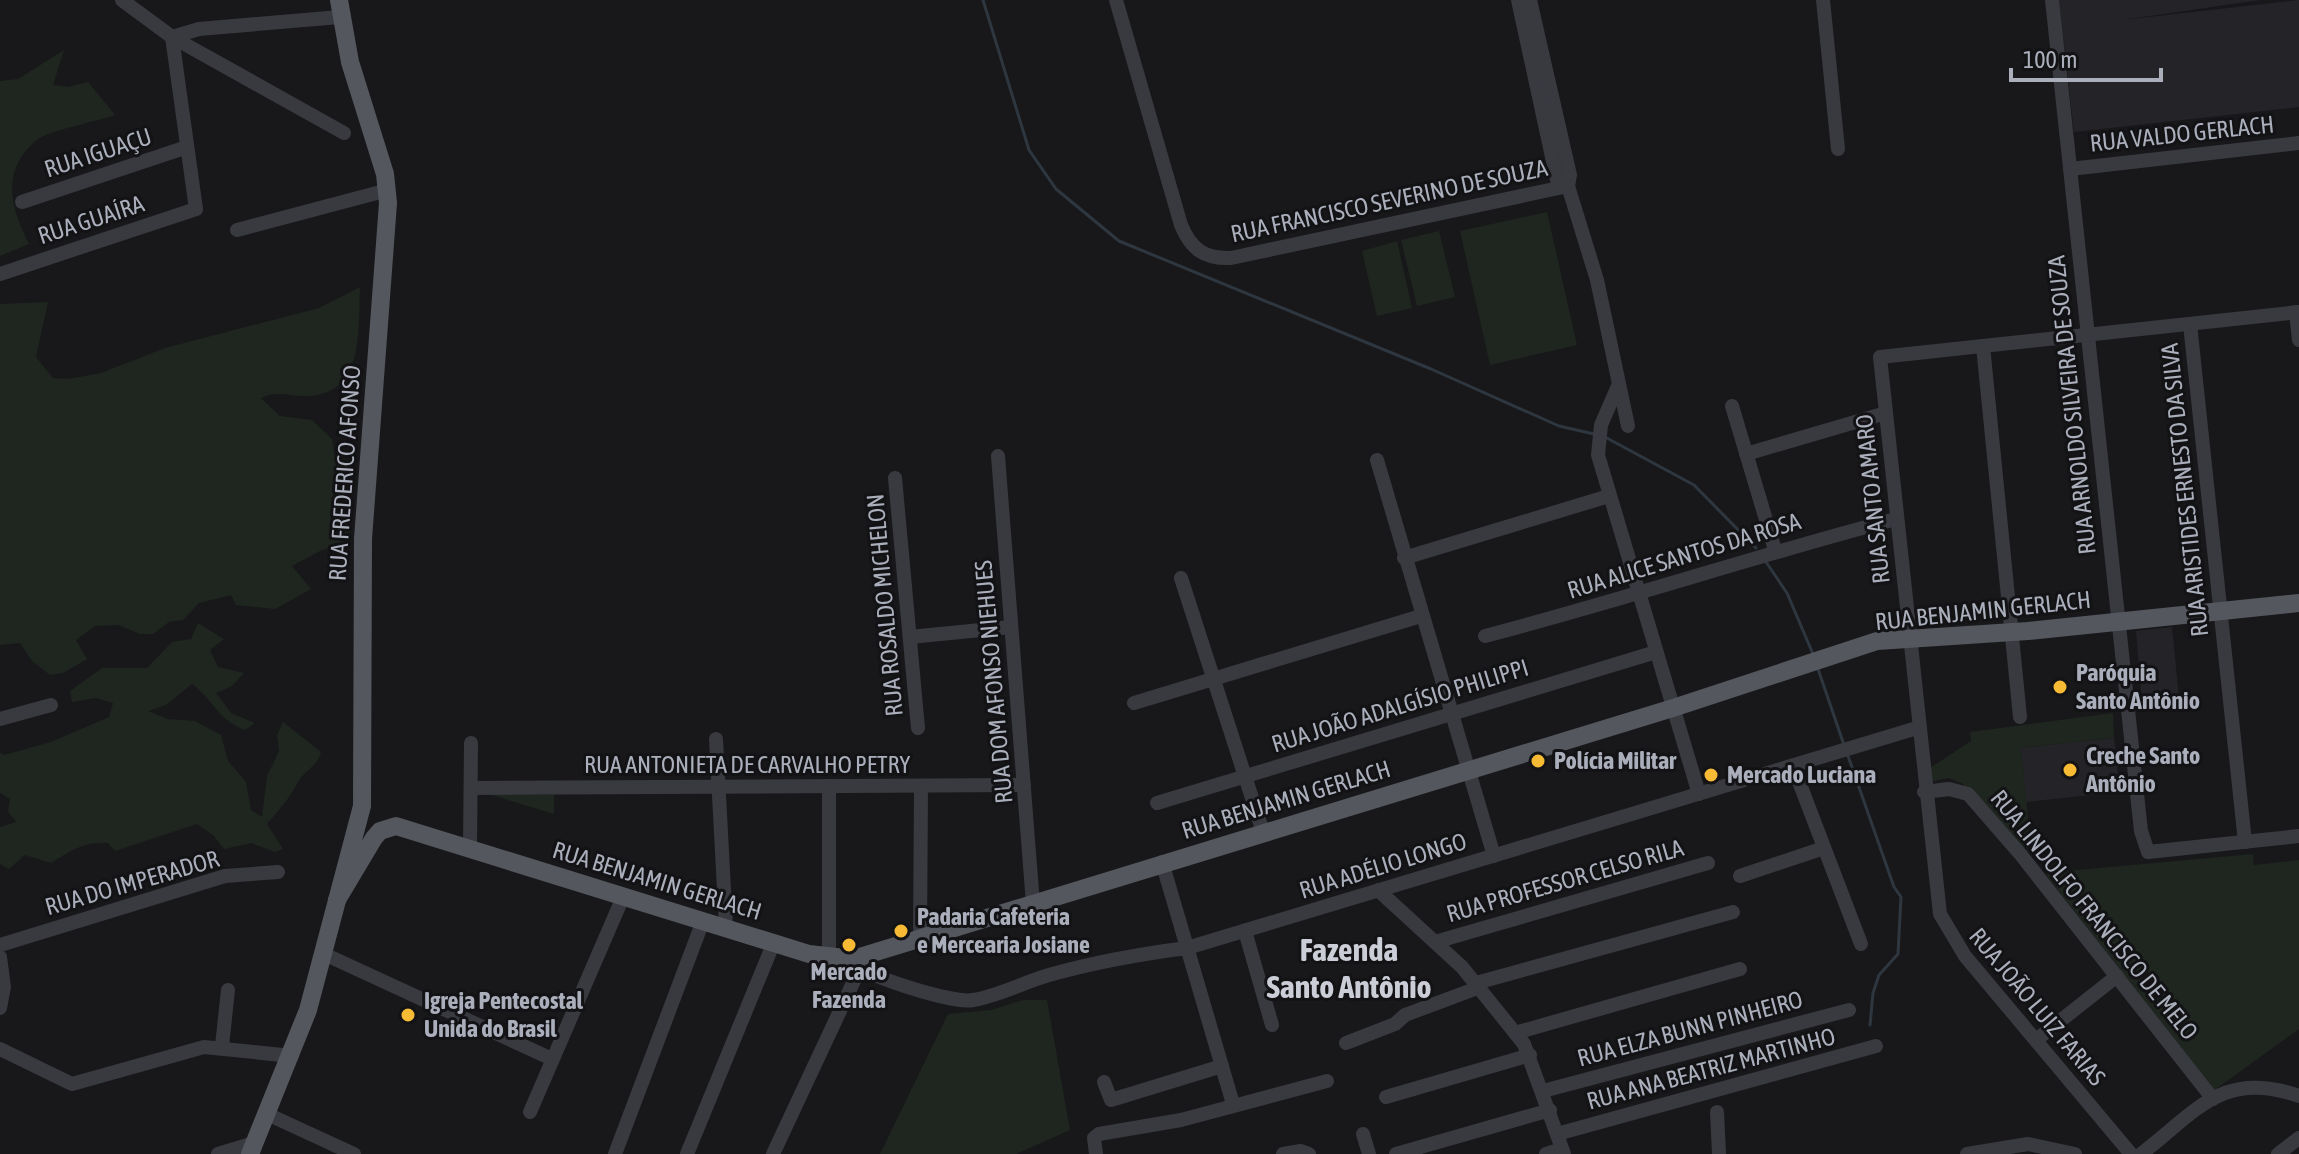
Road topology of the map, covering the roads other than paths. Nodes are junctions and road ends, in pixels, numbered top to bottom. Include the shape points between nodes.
1 (122, 0) edge
2 (1116, 0) edge
3 (1518, 0) edge
4 (1530, 0) edge
5 (1823, 0) edge
6 (2052, 0) edge
7 (339, 8) edge
8 (172, 37) junction
9 (1539, 79) junction
10 (344, 133) dead end
11 (2299, 143) edge
12 (187, 147) junction
13 (1838, 149) dead end
14 (2070, 169) junction
15 (1568, 186) junction
16 (388, 190) junction
17 (22, 202) dead end
18 (237, 230) dead end
19 (0, 274) edge
20 (2298, 312) edge
21 (2190, 324) junction
22 (2087, 335) junction
23 (2299, 340) edge
24 (1983, 346) junction
25 (1618, 386) junction
26 (1732, 406) dead end
27 (1886, 413) junction
28 (1628, 426) dead end
29 (1746, 454) junction
30 (998, 456) dead end
31 (1377, 460) dead end
32 (895, 478) dead end
33 (1609, 496) junction
34 (1896, 519) junction
35 (1775, 550) junction
36 (1404, 558) junction
37 (1181, 578) dead end
38 (1639, 595) junction
39 (2299, 603) edge
40 (2220, 611) junction
41 (1421, 616) junction
42 (2116, 622) junction
43 (1011, 627) junction
44 (2012, 632) junction
45 (1485, 636) dead end
46 (910, 637) junction
47 (1910, 637) junction
48 (1656, 652) junction
49 (1214, 679) junction
50 (1134, 703) dead end
51 (51, 705) dead end
52 (1673, 708) junction
53 (1451, 714) junction
54 (2020, 717) dead end
55 (0, 719) edge
56 (918, 728) dead end
57 (1917, 728) junction
58 (716, 739) dead end
59 (471, 743) dead end
60 (1793, 766) junction
61 (1468, 770) junction
62 (1245, 776) junction
63 (1024, 785) junction
64 (829, 786) junction
65 (921, 786) junction
66 (720, 787) junction
67 (471, 788) junction
68 (1924, 792) junction
69 (1699, 794) junction
70 (1157, 803) dead end
71 (1263, 832) junction
72 (2299, 836) edge
73 (2245, 842) junction
74 (470, 848) junction
75 (1824, 848) junction
76 (1494, 856) junction
77 (1162, 862) junction
78 (1708, 863) dead end
79 (278, 872) dead end
80 (1740, 876) dead end
81 (1378, 890) junction
82 (623, 897) junction
83 (337, 900) junction
84 (1033, 904) junction
85 (1733, 912) dead end
86 (703, 921) junction
87 (726, 927) junction
88 (1245, 931) junction
89 (920, 940) junction
90 (774, 942) junction
91 (1435, 942) junction
92 (1861, 944) dead end
93 (0, 945) edge
94 (1187, 948) junction
95 (324, 954) junction
96 (0, 957) edge
97 (849, 961) junction
98 (1740, 969) dead end
99 (2117, 976) junction
100 (1478, 985) junction
101 (228, 990) dead end
102 (0, 1008) edge
103 (1849, 1010) dead end
104 (1272, 1025) dead end
105 (1515, 1033) junction
106 (2036, 1040) junction
107 (1346, 1043) dead end
108 (222, 1046) junction
109 (1876, 1046) dead end
110 (0, 1049) edge
111 (1530, 1055) junction
112 (292, 1056) junction
113 (552, 1059) junction
114 (1222, 1066) junction
115 (1327, 1081) dead end
116 (1104, 1082) dead end
117 (1543, 1091) junction
118 (2299, 1096) edge
119 (1386, 1097) dead end
120 (2213, 1099) junction
121 (1233, 1104) junction
122 (1550, 1110) junction
123 (530, 1112) dead end
124 (1717, 1112) dead end
125 (267, 1114) junction
126 (1363, 1134) dead end
127 (1557, 1134) junction
128 (2299, 1138) edge
129 (252, 1148) edge
130 (1563, 1152) edge
131 (218, 1154) edge
132 (354, 1154) edge
133 (615, 1154) edge
134 (687, 1154) edge
135 (773, 1154) edge
136 (1096, 1154) edge
137 (1283, 1154) edge
138 (1309, 1154) edge
139 (1369, 1154) edge
140 (1396, 1154) edge
141 (1546, 1154) edge
142 (1719, 1154) edge
143 (1967, 1154) edge
144 (2075, 1154) edge
145 (2131, 1154) edge
146 (2141, 1154) edge
147 (2278, 1154) edge

1 - 8 street
2 - 15 street, RUA FRANCISCO SEVERINO DE SOUZA via 1181,225 1201,254 1231,258
3 - 9 street
4 - 9 street
5 - 13 street
6 - 14 street, RUA ARNOLDO SILVEIRA DE SOUZA
7 - 8 street, RUA FREDERICO AFONSO
7 - 16 main road, RUA FREDERICO AFONSO
8 - 10 street
8 - 12 street
9 - 15 street via 1570,175
11 - 14 street, RUA VALDO GERLACH
12 - 17 street, RUA IGUAÇU
12 - 19 street, RUA GUAÍRA via 196,209
14 - 22 street, RUA ARNOLDO SILVEIRA DE SOUZA
15 - 25 street via 1597,280
16 - 18 street
16 - 83 main road, RUA FREDERICO AFONSO via 362,575 364,790
20 - 21 street
20 - 23 street
21 - 22 street
21 - 40 street, RUA ARISTIDES ERNESTO DA SILVA
22 - 24 street
22 - 42 street, RUA ARNOLDO SILVEIRA DE SOUZA
24 - 27 street, RUA SANTO AMARO via 1880,357
24 - 44 street
25 - 28 street
25 - 33 street via 1598,439
26 - 29 street
27 - 29 street
27 - 34 street, RUA SANTO AMARO
29 - 35 street
30 - 43 street, RUA DOM AFONSO NIEHUES
31 - 36 street
32 - 46 street, RUA ROSALDO MICHELON
33 - 36 street
33 - 38 street
34 - 35 street, RUA ALICE SANTOS DA ROSA
34 - 47 street, RUA SANTO AMARO
35 - 38 street, RUA ALICE SANTOS DA ROSA
36 - 41 street
37 - 49 street
38 - 45 street, RUA ALICE SANTOS DA ROSA
38 - 48 street
39 - 40 main road, RUA BENJAMIN GERLACH
40 - 42 main road, RUA BENJAMIN GERLACH
40 - 73 street, RUA ARISTIDES ERNESTO DA SILVA
41 - 49 street
41 - 53 street
42 - 44 main road, RUA BENJAMIN GERLACH
42 - 73 street, RUA ARNOLDO SILVEIRA DE SOUZA via 2138,817 2148,852
43 - 46 street
43 - 63 street, RUA DOM AFONSO NIEHUES
44 - 47 main road, RUA BENJAMIN GERLACH
44 - 54 street
46 - 56 street, RUA ROSALDO MICHELON
47 - 52 main road, RUA BENJAMIN GERLACH via 1877,641
47 - 57 street, RUA JOÃO LUIZ FARIAS
48 - 52 street
48 - 53 street, RUA JOÃO ADALGÍSIO PHILIPPI
49 - 50 street
49 - 62 street
51 - 55 street
52 - 61 main road, RUA BENJAMIN GERLACH
52 - 69 street
53 - 61 street
53 - 62 street, RUA JOÃO ADALGÍSIO PHILIPPI
57 - 60 street, RUA ADÉLIO LONGO
57 - 68 street, RUA JOÃO LUIZ FARIAS
58 - 66 street
59 - 67 street
60 - 69 street, RUA ADÉLIO LONGO
60 - 75 street
61 - 71 main road, RUA BENJAMIN GERLACH
61 - 76 street
62 - 70 street, RUA JOÃO ADALGÍSIO PHILIPPI
62 - 71 street
63 - 65 street, RUA ANTONIETA DE CARVALHO PETRY
63 - 84 street, RUA DOM AFONSO NIEHUES
64 - 65 street, RUA ANTONIETA DE CARVALHO PETRY
64 - 66 street, RUA ANTONIETA DE CARVALHO PETRY
64 - 97 street
65 - 89 street
66 - 67 street, RUA ANTONIETA DE CARVALHO PETRY
66 - 87 street
67 - 74 street
68 - 99 street, RUA LINDOLFO FRANCISCO DE MELO via 1949,789 1968,794
68 - 106 street, RUA JOÃO LUIZ FARIAS via 1945,927
69 - 76 street, RUA ADÉLIO LONGO
71 - 77 main road, RUA BENJAMIN GERLACH
72 - 73 street
74 - 82 main road, RUA BENJAMIN GERLACH
74 - 83 main road, RUA BENJAMIN GERLACH via 390,826 374,838
75 - 80 street
75 - 92 street
76 - 81 street, RUA ADÉLIO LONGO
77 - 84 main road, RUA BENJAMIN GERLACH
77 - 94 street
78 - 91 street, RUA PROFESSOR CELSO RILA
79 - 93 street, RUA DO IMPERADOR via 225,876
81 - 88 street, RUA ADÉLIO LONGO
81 - 91 street
82 - 86 main road, RUA BENJAMIN GERLACH
82 - 113 street
83 - 95 main road, RUA FREDERICO AFONSO
84 - 89 main road, RUA BENJAMIN GERLACH
85 - 100 street
86 - 87 main road, RUA BENJAMIN GERLACH
86 - 133 street
87 - 90 main road, RUA BENJAMIN GERLACH
88 - 94 street, RUA ADÉLIO LONGO
88 - 104 street
89 - 97 main road, RUA BENJAMIN GERLACH
90 - 97 main road, RUA BENJAMIN GERLACH
90 - 134 street
91 - 100 street
94 - 97 street, RUA ADÉLIO LONGO via 1101,962 972,1000 947,998
94 - 114 street
95 - 112 main road, RUA FREDERICO AFONSO
95 - 113 street
96 - 102 street
97 - 135 street
98 - 105 street
99 - 106 street
99 - 120 street, RUA LINDOLFO FRANCISCO DE MELO
100 - 105 street
100 - 107 street
101 - 108 street
103 - 117 street, RUA ELZA BUNN PINHEIRO
105 - 111 street
106 - 145 street, RUA JOÃO LUIZ FARIAS
108 - 110 street via 72,1084
108 - 112 street
109 - 127 street, RUA ANA BEATRIZ MARTINHO
111 - 117 street
111 - 119 street
112 - 125 main road, RUA FREDERICO AFONSO
113 - 123 street
114 - 116 street via 1111,1100
114 - 121 street
115 - 121 street
117 - 122 street
118 - 120 street via 2247,1086
120 - 146 street
121 - 136 street via 1181,1120 1099,1134 1094,1138
122 - 127 street
122 - 140 street
124 - 142 street
125 - 129 main road, RUA FREDERICO AFONSO
125 - 132 street
126 - 139 street
127 - 130 street
128 - 147 street
129 - 131 street
130 - 141 street
137 - 138 street
143 - 144 street via 2028,1144

